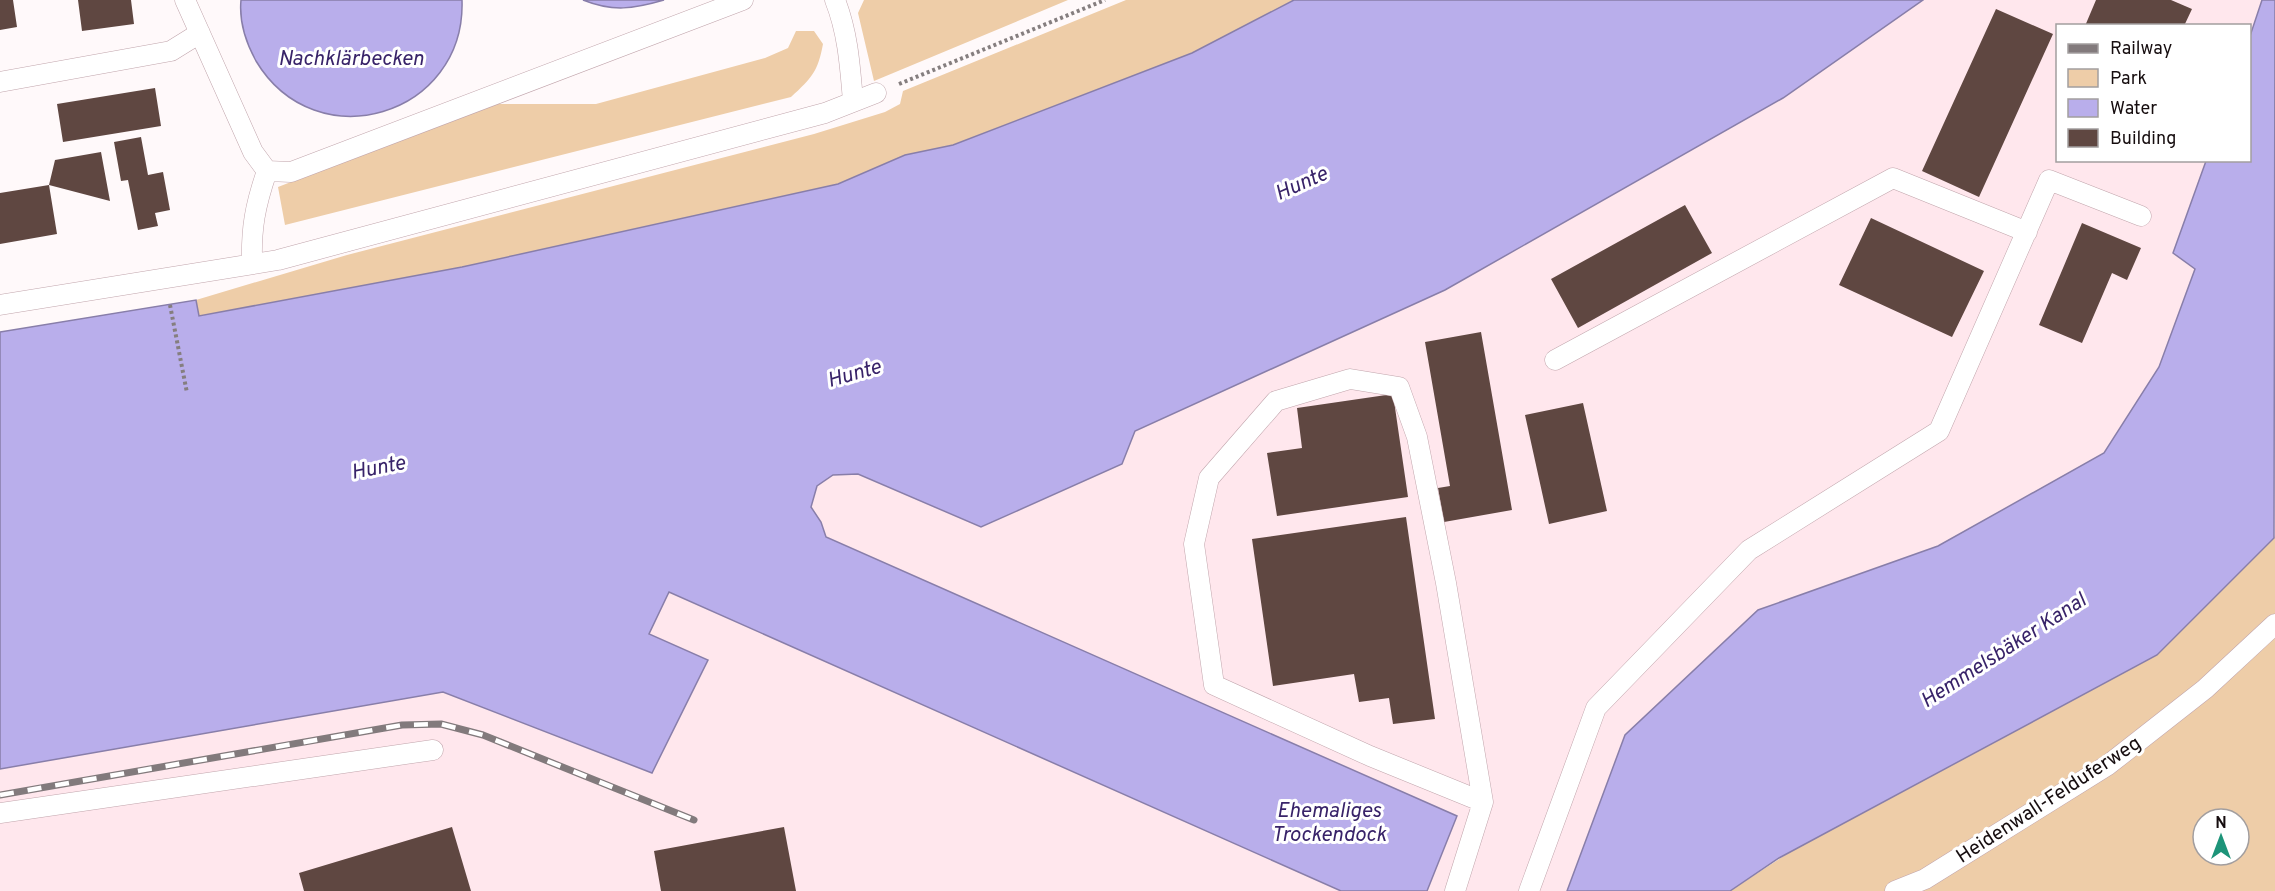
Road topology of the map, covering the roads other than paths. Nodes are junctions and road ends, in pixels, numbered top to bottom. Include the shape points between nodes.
1 (185, 0) edge
2 (743, 0) edge
3 (835, 0) edge
4 (200, 33) junction
5 (0, 82) edge
6 (876, 93) road end
7 (853, 101) junction
8 (267, 171) junction
9 (2141, 216) dead end
10 (2027, 232) junction
11 (252, 264) junction
12 (0, 305) edge
13 (1555, 360) dead end
14 (2275, 624) edge
15 (433, 750) dead end
16 (1483, 802) junction
17 (0, 813) edge
18 (1455, 891) edge
19 (1529, 891) edge
20 (1896, 891) edge

1 - 4 lane
2 - 8 lane via 291,172
3 - 7 lane via 849,53
4 - 5 lane via 171,51
4 - 8 lane via 253,152
6 - 7 lane
7 - 11 lane via 825,114
8 - 11 lane via 256,202
9 - 10 lane via 2049,180
10 - 13 lane via 1893,178
10 - 19 lane via 1939,431 1749,550 1596,708
11 - 12 lane
14 - 20 lane, Heidenwall-Felduferweg via 2205,689 2108,765 1925,879
15 - 17 lane
16 - 16 lane via 1214,685 1194,544 1209,478 1276,401 1350,379 1399,387 1417,436
16 - 18 lane

